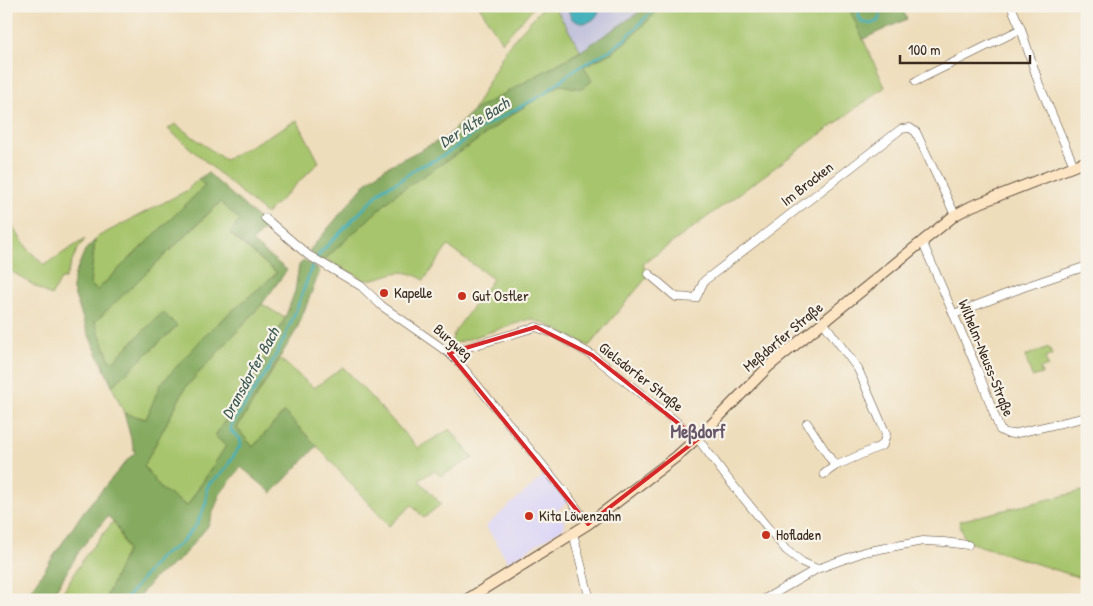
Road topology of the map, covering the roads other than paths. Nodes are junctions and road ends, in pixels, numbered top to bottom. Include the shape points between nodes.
1 (1011, 6) edge
2 (1021, 28) junction
3 (916, 81) dead end
4 (1087, 160) edge
5 (1074, 166) junction
6 (955, 214) junction
7 (265, 218) dead end
8 (922, 241) junction
9 (1087, 266) edge
10 (649, 274) dead end
11 (954, 314) junction
12 (823, 322) junction
13 (449, 353) junction
14 (1087, 417) edge
15 (807, 423) dead end
16 (698, 438) junction
17 (835, 466) junction
18 (824, 474) dead end
19 (588, 524) junction
20 (573, 533) junction
21 (968, 545) dead end
22 (817, 569) junction
23 (466, 600) edge
24 (590, 600) edge
25 (763, 600) edge

1 - 2 street
2 - 3 street
2 - 5 street via 1039,84
4 - 5 street, Meßdorfer Straße
5 - 6 street, Meßdorfer Straße
6 - 8 street, Meßdorfer Straße
6 - 10 street, Im Brocken via 916,132 910,128 901,129 704,281 696,298 676,297
7 - 13 street, Burgweg via 308,255 361,286 382,306
8 - 11 street, Wilhelm-Neuss-Straße
8 - 12 street, Meßdorfer Straße
9 - 11 street
11 - 14 street, Wilhelm-Neuss-Straße via 1000,430 1013,434
12 - 16 street, Meßdorfer Straße via 768,366
12 - 17 street via 858,369 886,434 883,445
13 - 16 street, Gielsdorfer Straße via 523,330 544,329 592,355
13 - 19 street, Burgweg
15 - 17 street
16 - 19 street, Meßdorfer Straße
16 - 22 street, Gielsdorfer Straße via 786,550
17 - 18 street
19 - 20 street, Meßdorfer Straße
20 - 23 street, Meßdorfer Straße
20 - 24 street
21 - 22 street via 923,541 864,552
22 - 25 street

